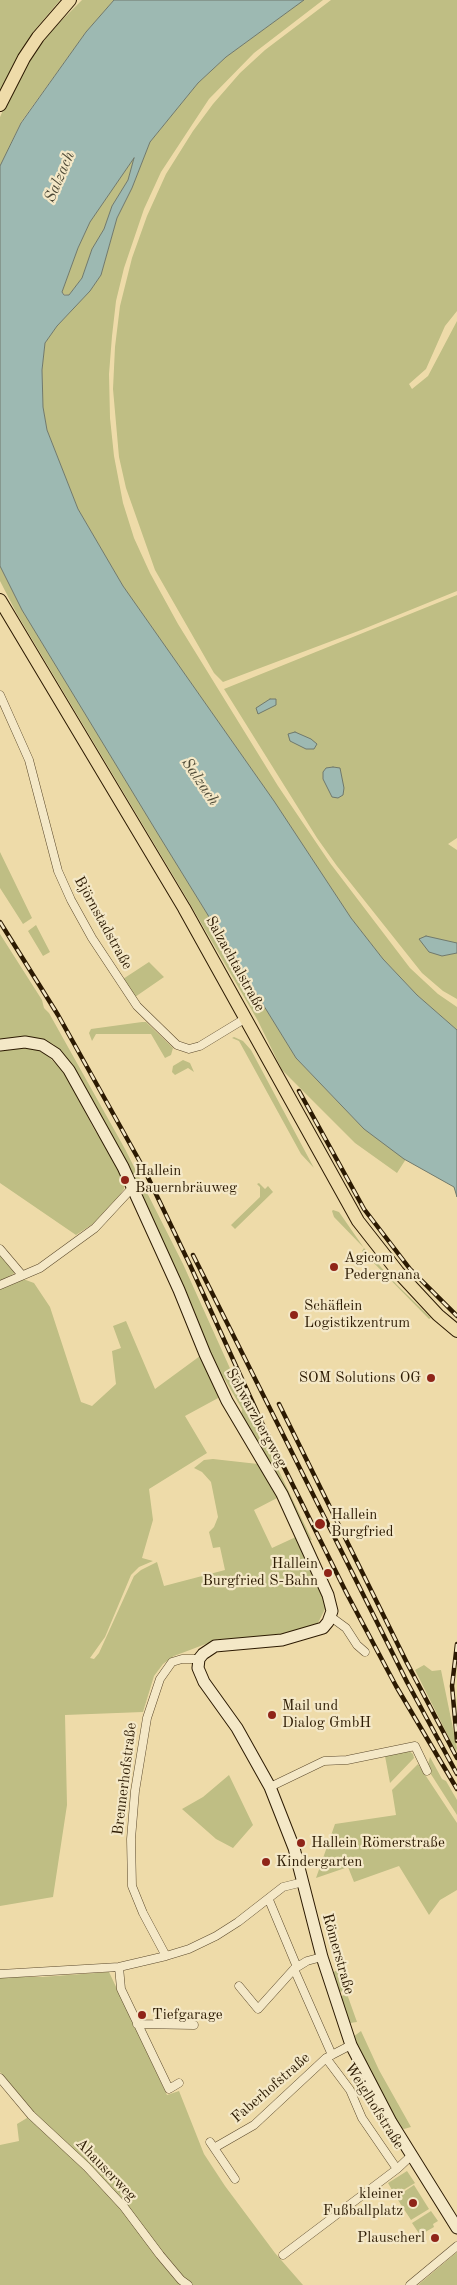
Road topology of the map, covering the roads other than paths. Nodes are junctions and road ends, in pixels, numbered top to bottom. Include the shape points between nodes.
1 (70, 0) edge
2 (0, 105) edge
3 (0, 600) edge
4 (0, 695) edge
5 (246, 1018) junction
6 (0, 1045) edge
7 (133, 1187) junction
8 (0, 1249) edge
9 (22, 1275) junction
10 (0, 1285) edge
11 (457, 1331) edge
12 (331, 1617) junction
13 (365, 1652) dead end
14 (199, 1659) junction
15 (427, 1770) dead end
16 (270, 1787) junction
17 (303, 1882) junction
18 (269, 1900) junction
19 (166, 1956) junction
20 (322, 1957) junction
21 (119, 1967) junction
22 (295, 1968) junction
23 (0, 1974) edge
24 (238, 1986) dead end
25 (137, 2024) junction
26 (194, 2025) dead end
27 (351, 2045) junction
28 (329, 2056) junction
29 (0, 2078) edge
30 (179, 2083) dead end
31 (412, 2155) junction
32 (397, 2169) junction
33 (235, 2179) dead end
34 (457, 2228) edge
35 (457, 2246) edge
36 (282, 2254) dead end
37 (188, 2285) edge
38 (410, 2285) edge

1 - 2 main road via 24,58
3 - 5 main road, Salzachtalstraße
4 - 5 street, Björnstadstraße via 29,760 58,871 92,938 137,1006 177,1045 189,1049 200,1046
5 - 11 main road, Salzachtalstraße via 358,1221 398,1272
6 - 7 street, Schwarzbergweg via 35,1043 48,1048 63,1062
7 - 9 street via 95,1228 40,1268
7 - 12 street, Schwarzbergweg via 227,1401 282,1494 301,1534 328,1595
8 - 9 street
9 - 10 street
12 - 13 street via 346,1628
12 - 14 street via 323,1628 315,1631 271,1642 216,1646 209,1648
14 - 16 street, Römerstraße via 198,1668 204,1682 237,1728
14 - 19 street, Brennerhofstraße via 182,1658 172,1662 160,1679 147,1718 135,1791 132,1886
15 - 16 street via 415,1746 347,1760 324,1761
16 - 17 street, Römerstraße via 294,1848
17 - 18 street via 283,1887
17 - 20 street, Römerstraße
18 - 19 street via 216,1936
18 - 22 street, Weiglhofstraße
19 - 21 street
20 - 22 street
20 - 27 street, Römerstraße
21 - 23 street
21 - 25 street via 121,1989
22 - 24 street via 258,2008
22 - 28 street, Weiglhofstraße
25 - 26 street
25 - 30 street via 169,2088
27 - 28 street, Faberhofstraße
27 - 31 street, Römerstraße via 375,2094
28 - 32 street, Weiglhofstraße via 350,2090 362,2118
28 - 33 street, Faberhofstraße via 254,2125 212,2145
29 - 37 street, Ahauserweg via 31,2115 124,2206 160,2255
31 - 32 street, Weiglhofstraße
31 - 34 street, Römerstraße
32 - 36 street, Weiglhofstraße
35 - 38 street

